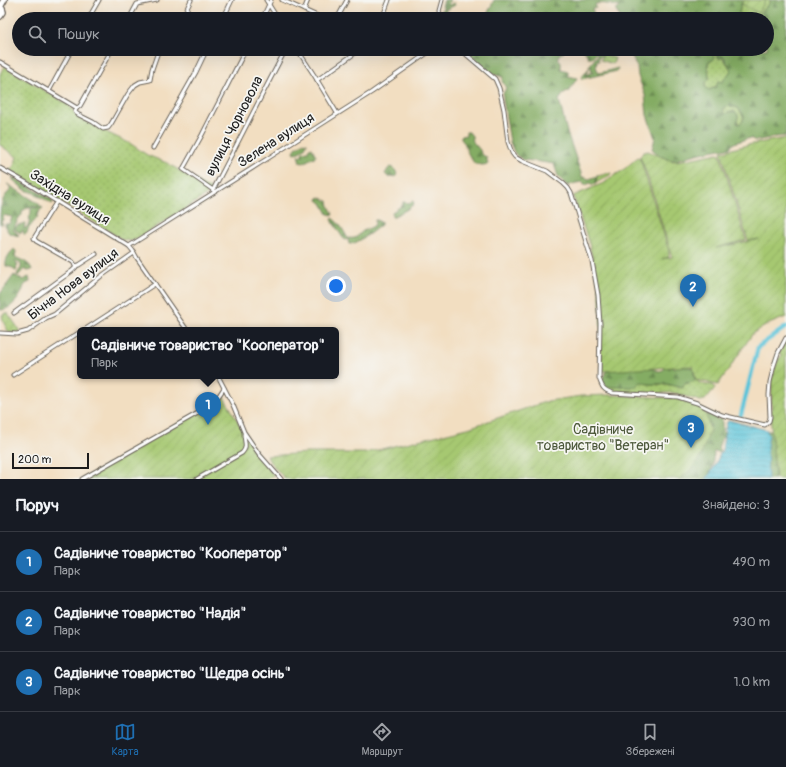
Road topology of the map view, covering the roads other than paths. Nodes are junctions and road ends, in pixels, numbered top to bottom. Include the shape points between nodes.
1 (4, 0) edge
2 (99, 0) edge
3 (157, 0) edge
4 (191, 0) edge
5 (232, 0) edge
6 (266, 0) edge
7 (271, 0) edge
8 (282, 0) edge
9 (308, 0) edge
10 (347, 0) edge
11 (389, 0) edge
12 (442, 0) edge
13 (268, 4) junction
14 (0, 7) edge
15 (304, 10) junction
16 (92, 12) edge
17 (133, 12) edge
18 (185, 12) edge
19 (226, 12) edge
20 (265, 12) edge
21 (273, 12) edge
22 (308, 12) edge
23 (341, 12) edge
24 (385, 12) edge
25 (439, 12) edge
26 (0, 16) edge
27 (68, 56) edge
28 (108, 56) edge
29 (156, 56) edge
30 (204, 56) edge
31 (242, 56) edge
32 (282, 56) edge
33 (302, 56) edge
34 (351, 56) edge
35 (423, 56) edge
36 (468, 56) edge
37 (0, 62) edge
38 (318, 80) junction
39 (49, 91) junction
40 (77, 108) junction
41 (337, 113) junction
42 (153, 148) dead end
43 (0, 168) edge
44 (214, 190) junction
45 (56, 201) junction
46 (129, 246) junction
47 (134, 252) junction
48 (96, 254) dead end
49 (75, 266) junction
50 (155, 284) junction
51 (14, 313) dead end
52 (89, 327) edge
53 (185, 327) edge
54 (0, 333) edge
55 (77, 334) edge
56 (786, 338) edge
57 (13, 375) dead end
58 (220, 379) edge
59 (224, 388) junction
60 (244, 432) junction
61 (82, 479) edge
62 (197, 479) edge
63 (281, 479) edge

1 - 14 highway
2 - 16 street
3 - 17 street via 137,4
4 - 18 street
5 - 19 street
6 - 13 street
7 - 13 street
8 - 15 street
9 - 15 street
10 - 23 street
11 - 24 street
12 - 25 street
13 - 20 street
13 - 21 street
14 - 26 highway via 3,12
15 - 22 street
27 - 39 street
28 - 40 street
29 - 40 street via 150,80 135,85 108,128 103,129 79,115 76,113
30 - 42 street
31 - 44 street via 183,169
32 - 44 street, вулиця Чорновола
33 - 38 street
34 - 38 street
35 - 41 street, Зелена вулиця
36 - 56 street via 495,80 499,88 508,142 515,157 564,183 571,193 592,261 597,287 600,324 599,378 605,390 613,393 678,397 722,414 765,425 770,417 770,382 774,365
37 - 39 street
38 - 41 street
39 - 40 street
41 - 44 street, Зелена вулиця
43 - 45 street, Західна вулиця
44 - 46 street, Зелена вулиця
45 - 46 street, Західна вулиця
45 - 49 street via 34,238 73,262
46 - 47 street, Західна вулиця
47 - 50 street, Західна вулиця
47 - 54 street, Бічна Нова вулиця via 55,314 28,331 17,334
48 - 49 street
49 - 51 street via 72,271
50 - 52 street
50 - 53 street, Західна вулиця
55 - 57 street
58 - 59 street
59 - 60 street
59 - 61 street via 212,405
60 - 62 street via 245,446 242,453
60 - 63 street

